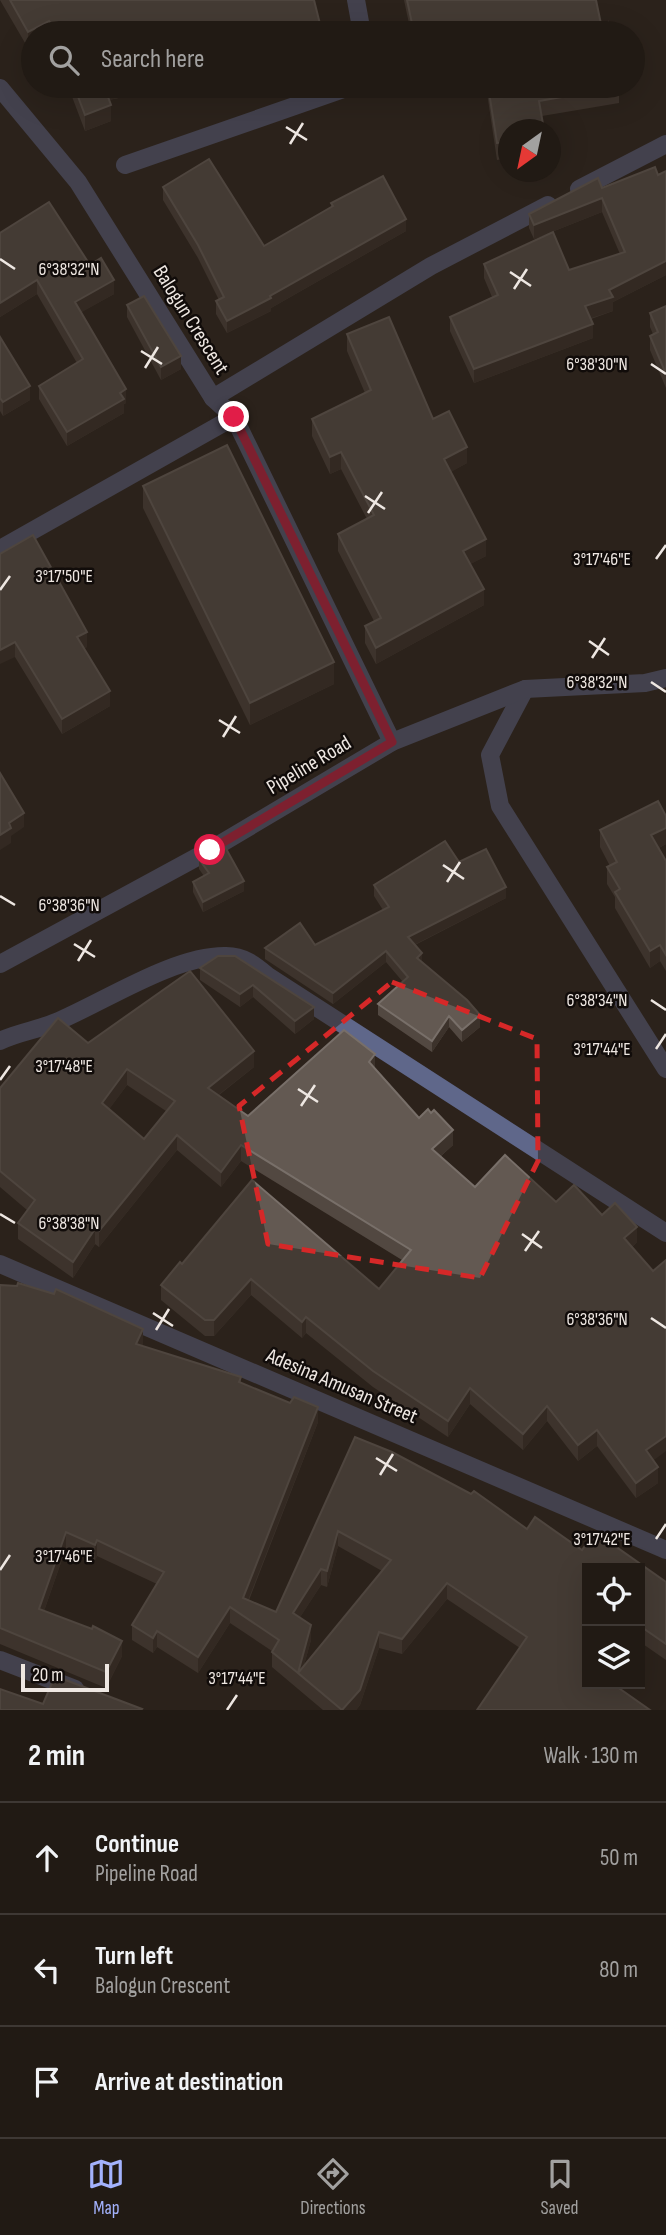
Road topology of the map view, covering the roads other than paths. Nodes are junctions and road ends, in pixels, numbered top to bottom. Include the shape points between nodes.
1 (356, 0) edge
2 (360, 21) edge
3 (0, 88) edge
4 (318, 98) edge
5 (666, 144) edge
6 (125, 165) dead end
7 (213, 398) junction
8 (234, 417) junction
9 (0, 550) edge
10 (666, 677) edge
11 (525, 689) junction
12 (392, 742) junction
13 (0, 964) edge
14 (0, 1041) edge
15 (666, 1069) edge
16 (666, 1233) edge
17 (0, 1264) edge
18 (666, 1550) edge
19 (0, 1660) edge
20 (97, 1696) edge

1 - 2 street
3 - 7 street, Balogun Crescent via 78,182
4 - 6 street
5 - 7 street via 431,266
7 - 8 street, Balogun Crescent
8 - 9 street
8 - 12 street, Balogun Crescent
10 - 11 street, Pipeline Road via 645,683
11 - 12 street, Pipeline Road
11 - 15 street via 490,755 500,806
12 - 13 street, Pipeline Road via 210,850
14 - 16 street via 53,1023 173,967 225,956 249,960
17 - 18 street, Adesina Amusan Street
19 - 20 street

